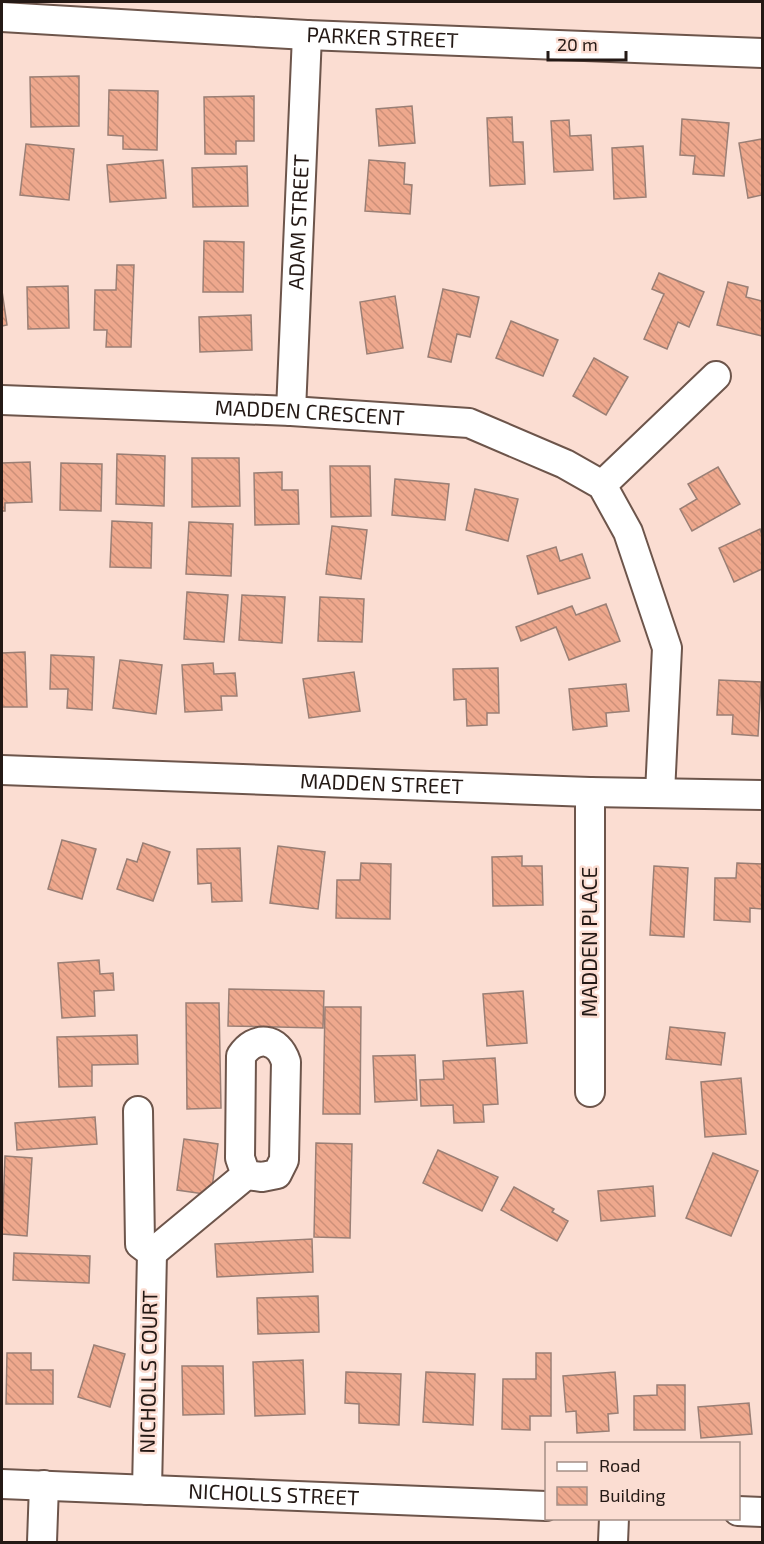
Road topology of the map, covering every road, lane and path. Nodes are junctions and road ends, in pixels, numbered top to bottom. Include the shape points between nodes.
1 (2, 17) edge
2 (307, 34) junction
3 (762, 53) edge
4 (716, 376) dead end
5 (2, 400) edge
6 (291, 411) junction
7 (602, 485) junction
8 (2, 770) edge
9 (590, 792) junction
10 (660, 793) junction
11 (762, 795) edge
12 (590, 1092) dead end
13 (138, 1111) dead end
14 (246, 1175) dead end
15 (152, 1253) junction
16 (2, 1484) edge
17 (44, 1485) junction
18 (147, 1490) junction
19 (545, 1506) edge
20 (740, 1511) edge
21 (762, 1512) edge
22 (614, 1520) edge
23 (42, 1542) edge
24 (613, 1542) edge

1 - 2 street, PARKER STREET
2 - 3 street, PARKER STREET
2 - 6 street, ADAM STREET
4 - 7 street
5 - 6 street, MADDEN CRESCENT
6 - 7 street, MADDEN CRESCENT via 469,423 565,464
7 - 10 street via 628,532 667,648
8 - 9 street, MADDEN STREET
9 - 10 street, MADDEN STREET
9 - 12 street, MADDEN PLACE
10 - 11 street, MADDEN STREET
13 - 15 street, NICHOLLS COURT via 140,1244
14 - 15 street
15 - 18 street, NICHOLLS COURT
16 - 17 street, NICHOLLS STREET
17 - 18 street, NICHOLLS STREET
17 - 23 street
18 - 19 street, NICHOLLS STREET
20 - 21 street
22 - 24 street

